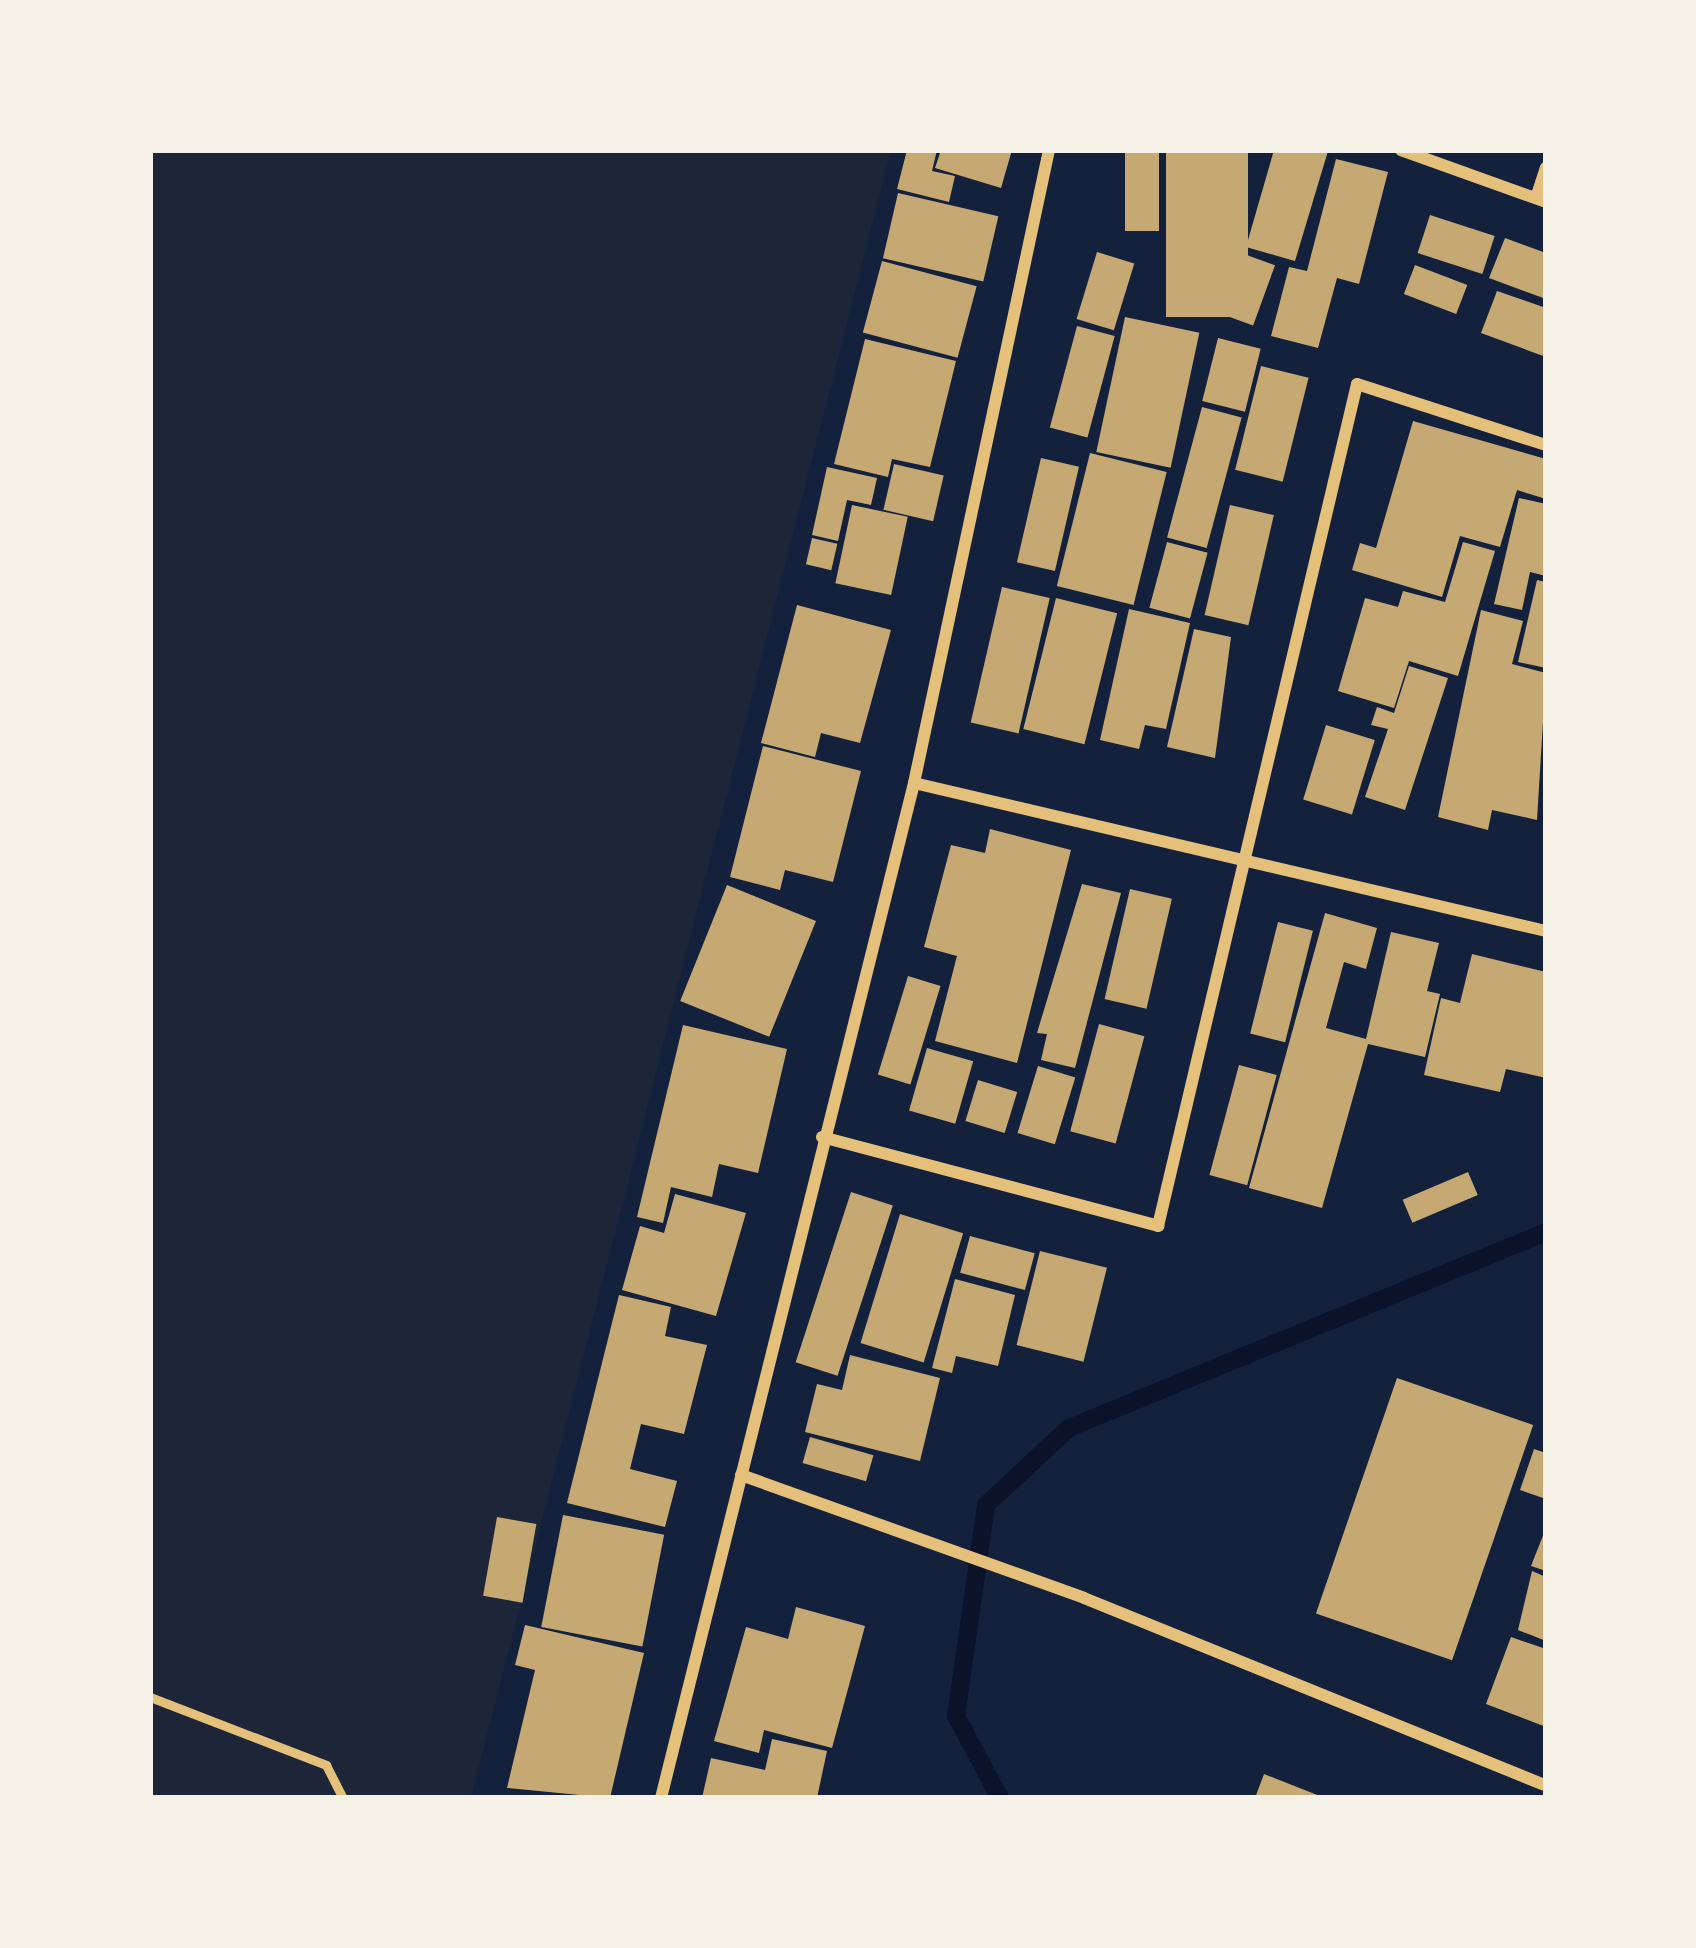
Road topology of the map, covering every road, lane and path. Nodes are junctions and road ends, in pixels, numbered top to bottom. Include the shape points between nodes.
1 (1048, 150) edge
2 (1401, 150) edge
3 (1546, 168) edge
4 (1541, 200) edge
5 (1546, 445) edge
6 (914, 783) junction
7 (1244, 857) junction
8 (1546, 931) edge
9 (822, 1137) junction
10 (741, 1475) junction
11 (150, 1697) edge
12 (1546, 1786) edge
13 (343, 1798) edge
14 (661, 1798) edge

1 - 6 street
2 - 4 street
3 - 4 street
5 - 7 street via 1357,384
6 - 7 street
6 - 9 street
7 - 8 street
7 - 9 street via 1158,1226
9 - 10 street
10 - 12 street via 1084,1598
10 - 14 street
11 - 13 lane via 326,1765

